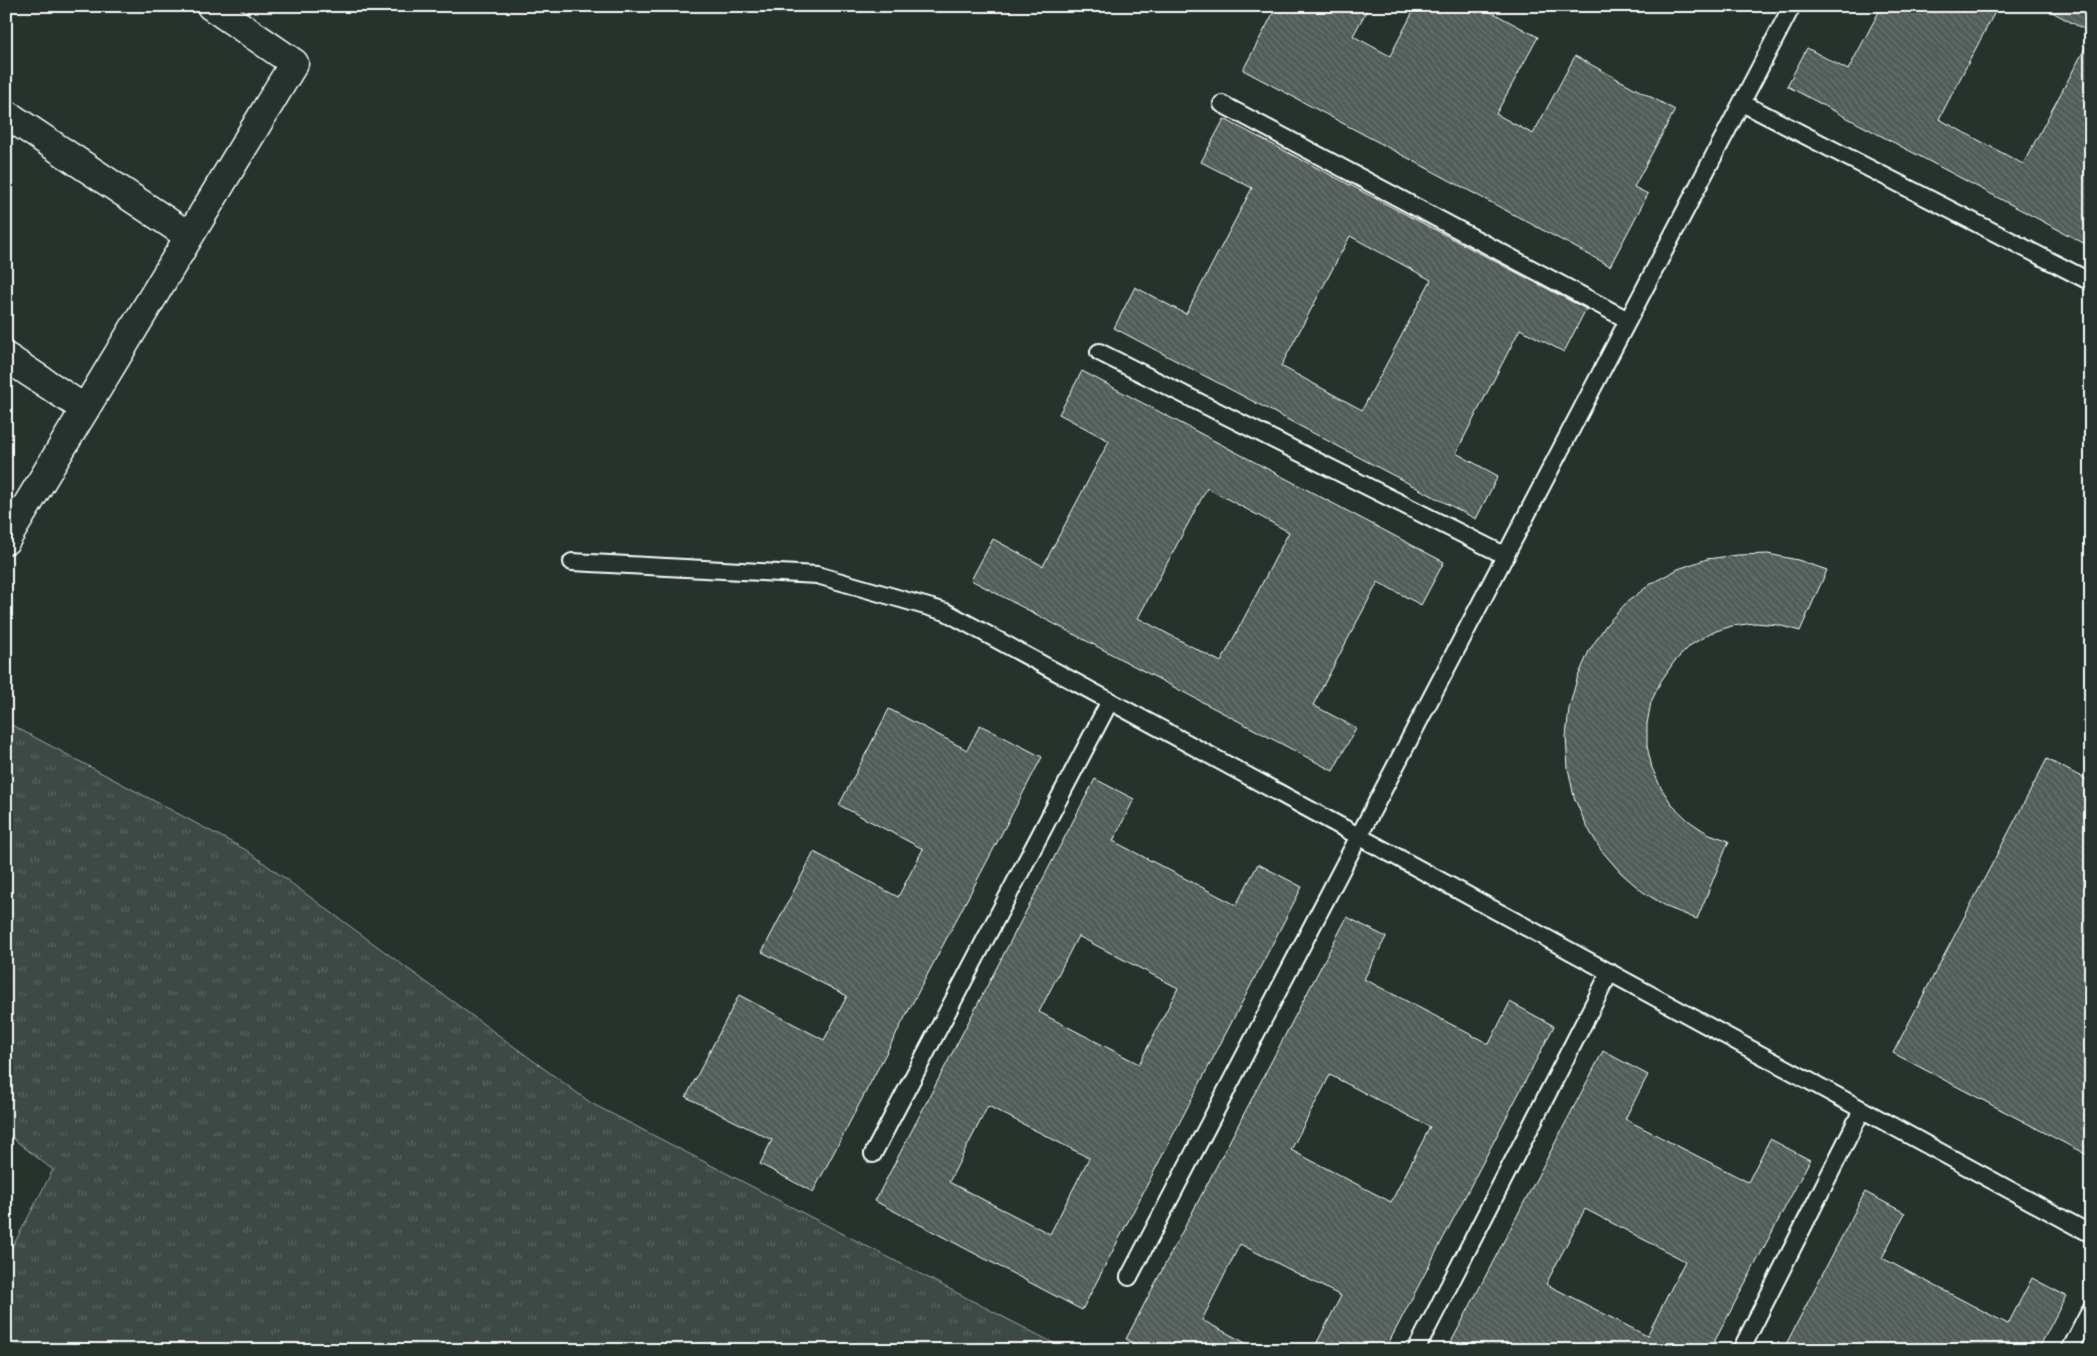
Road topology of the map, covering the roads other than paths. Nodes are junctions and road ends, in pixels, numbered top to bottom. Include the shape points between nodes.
1 (212, 6) edge
2 (1792, 6) edge
3 (1742, 103) junction
4 (1222, 104) dead end
5 (6, 114) edge
6 (189, 236) junction
7 (2091, 282) edge
8 (1628, 320) junction
9 (1099, 352) dead end
10 (6, 357) edge
11 (86, 410) junction
12 (6, 540) edge
13 (1506, 556) junction
14 (572, 562) dead end
15 (1110, 701) junction
16 (1359, 836) junction
17 (1610, 972) junction
18 (1862, 1110) junction
19 (872, 1154) dead end
20 (2091, 1234) edge
21 (1129, 1277) dead end
22 (2091, 1309) edge
23 (1416, 1350) edge
24 (1741, 1350) edge
25 (2070, 1350) edge

1 - 6 street via 294,62
2 - 3 lane
3 - 7 lane
3 - 8 lane
4 - 8 lane
5 - 6 street
6 - 11 street
8 - 13 lane
9 - 13 lane
10 - 11 street
11 - 12 street
13 - 16 lane
14 - 15 lane via 817,575 946,612
15 - 16 lane
15 - 19 lane
16 - 17 lane
16 - 21 lane
17 - 18 lane
17 - 23 lane
18 - 20 lane
18 - 24 lane
22 - 25 lane

